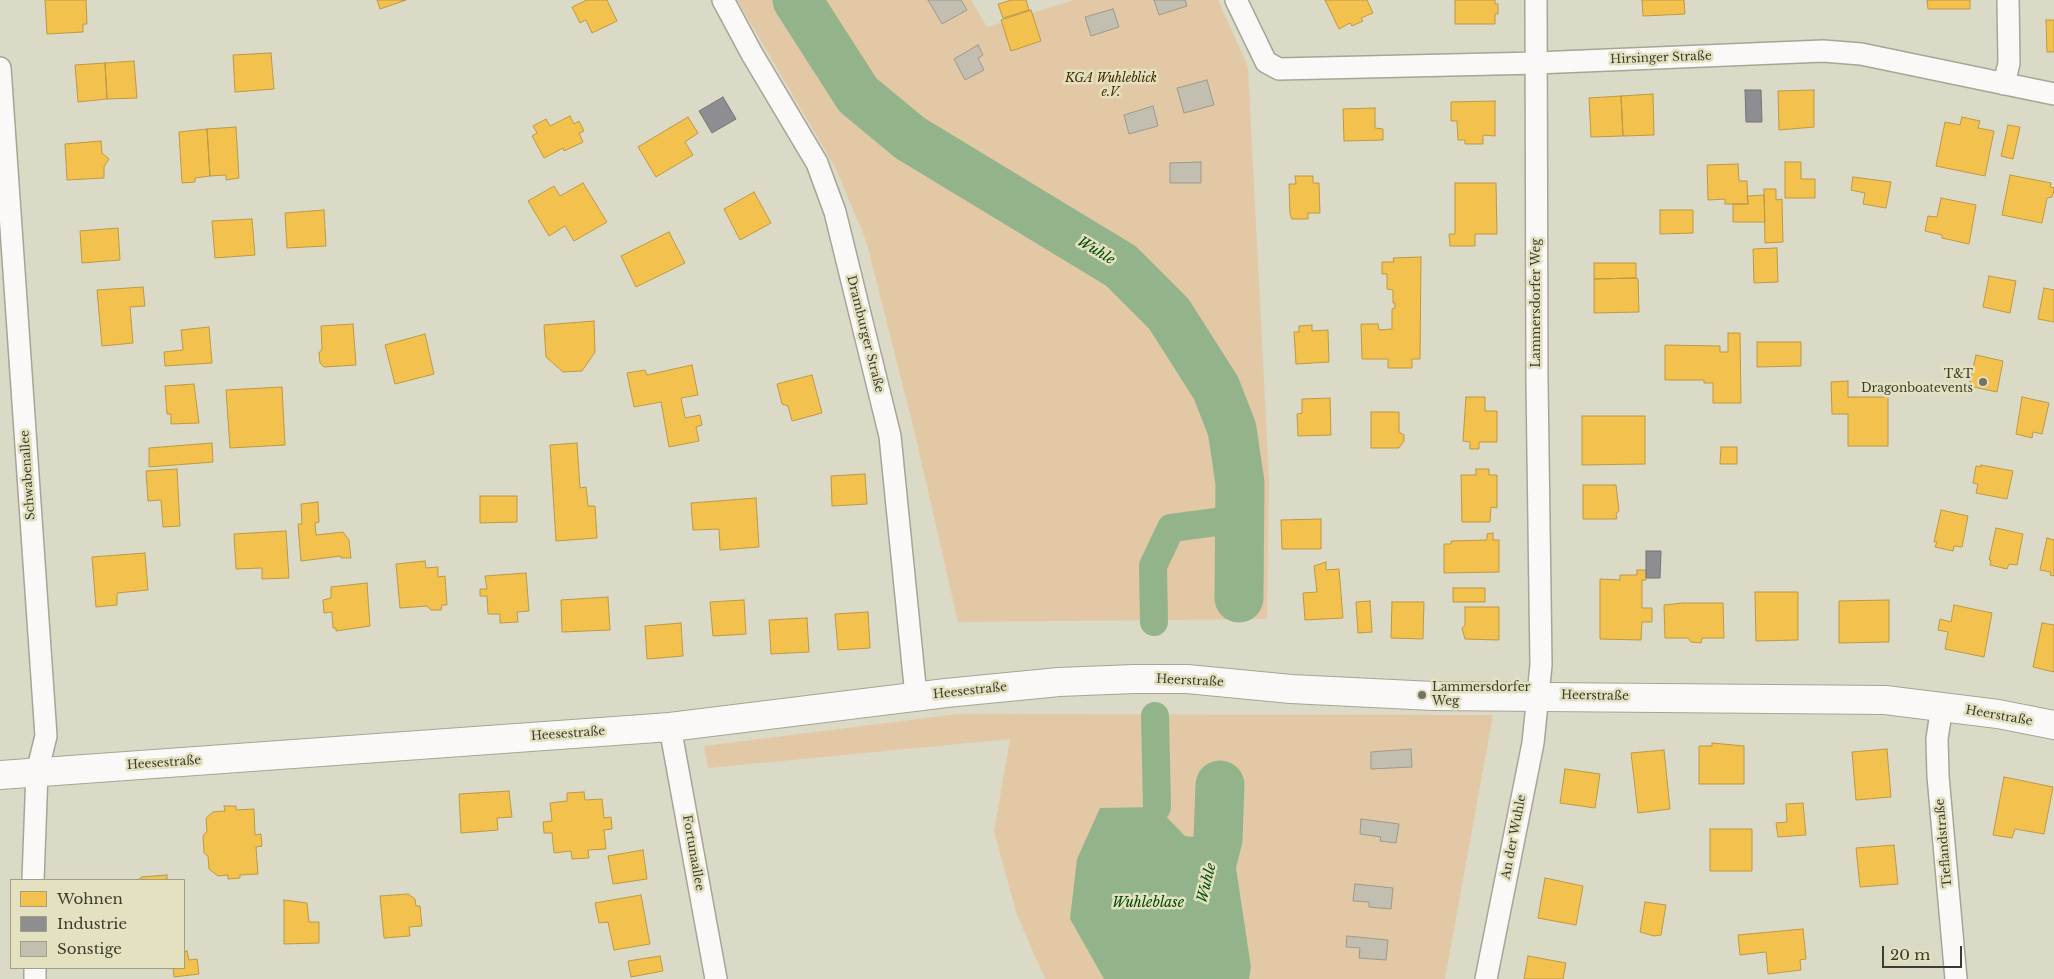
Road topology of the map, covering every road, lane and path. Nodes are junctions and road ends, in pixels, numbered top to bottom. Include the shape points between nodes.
1 (723, 0) edge
2 (1236, 0) edge
3 (1536, 0) edge
4 (2008, 0) edge
5 (1536, 63) junction
6 (0, 68) edge
7 (2004, 84) junction
8 (2054, 94) edge
9 (1134, 679) joint
10 (1538, 695) junction
11 (916, 696) junction
12 (1942, 706) junction
13 (2054, 725) edge
14 (670, 727) junction
15 (36, 772) junction
16 (0, 775) edge
17 (33, 879) edge
18 (716, 979) edge
19 (1486, 979) edge
20 (1956, 979) edge

1 - 11 street, Dramburger Straße via 817,163 836,212 890,436
2 - 5 street, Hirsinger Straße via 1266,62 1279,69
3 - 5 street, Lammersdorfer Weg
4 - 7 street via 2009,63
5 - 7 street, Hirsinger Straße via 1823,51 1861,54
5 - 10 street, Lammersdorfer Weg via 1541,665
6 - 15 street, Schwabenallee via 46,736
7 - 8 street, Hirsinger Straße
9 - 10 street, Heerstraße via 1187,679 1324,691 1434,696
9 - 11 street, Heesestraße via 1059,682
10 - 12 street, Heerstraße via 1885,700
10 - 19 street, An der Wuhle via 1533,744
11 - 14 street, Heesestraße
12 - 13 street, Heerstraße
12 - 20 street, Tieflandstraße via 1938,776
14 - 15 street, Heesestraße
14 - 18 street, Fortunaallee
15 - 16 street, Heesestraße
15 - 17 street, Schwabenallee

